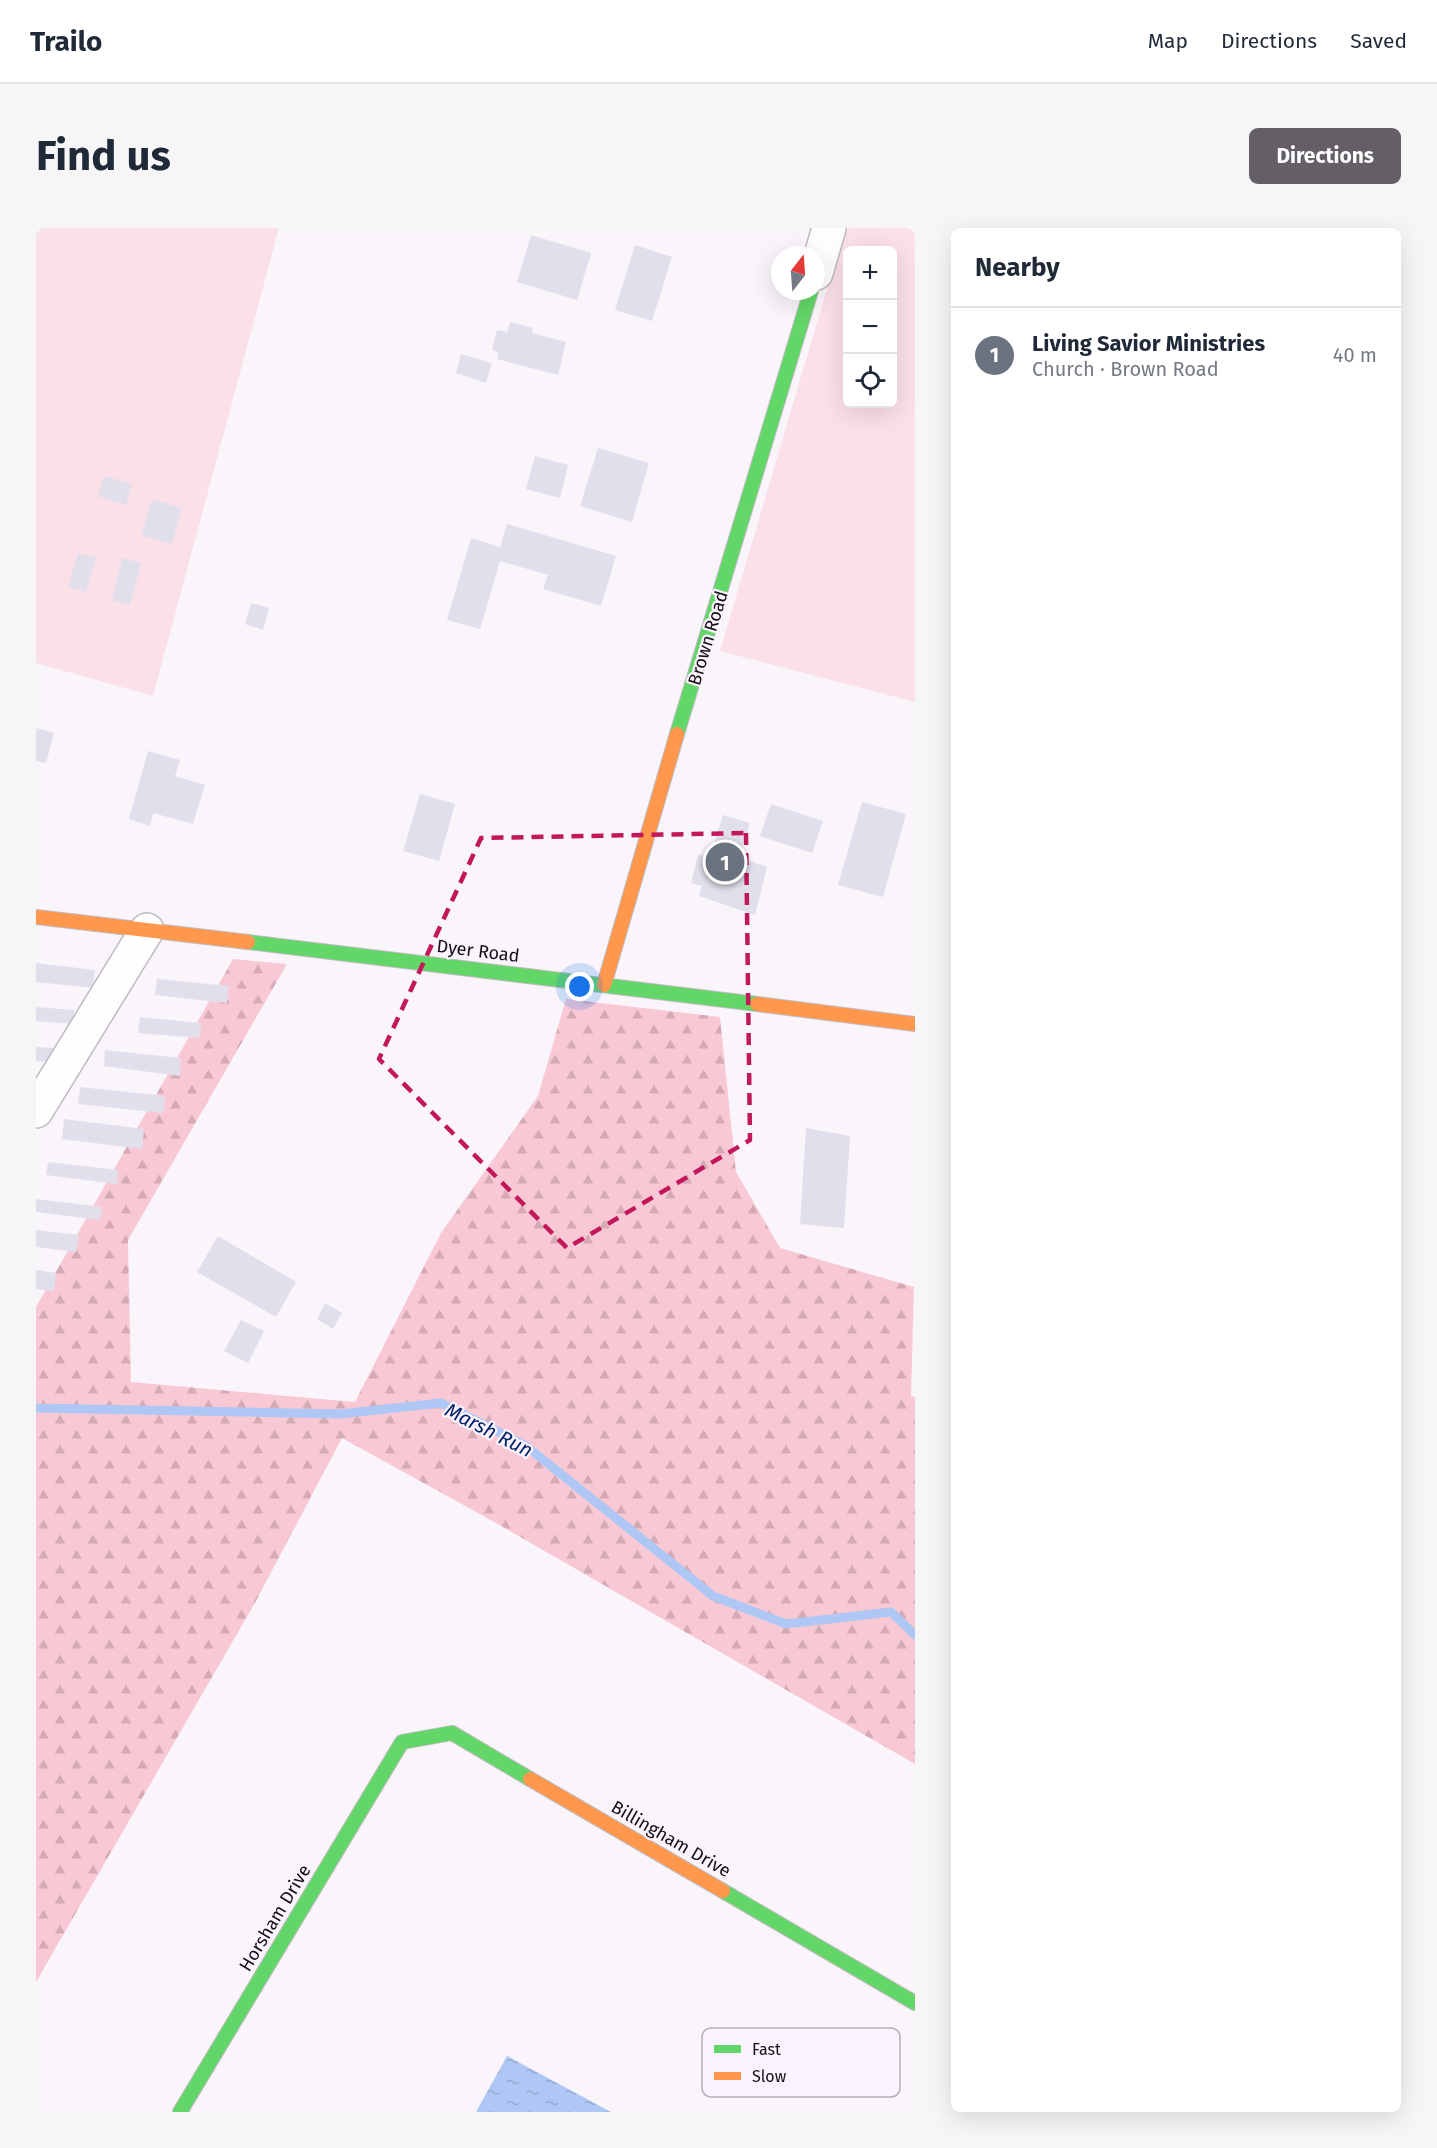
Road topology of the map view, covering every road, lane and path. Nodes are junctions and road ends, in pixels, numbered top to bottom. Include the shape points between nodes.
1 (829, 228) edge
2 (824, 246) edge
3 (808, 300) edge
4 (36, 917) edge
5 (147, 930) junction
6 (604, 984) junction
7 (915, 1024) edge
8 (36, 1112) edge
9 (402, 1742) joint
10 (915, 2003) edge
11 (180, 2112) edge

1 - 2 street
3 - 6 street, Brown Road
4 - 5 street, Dyer Road
5 - 6 street, Dyer Road
5 - 8 street
6 - 7 street, Dyer Road
9 - 10 street, Billingham Drive via 452,1733
9 - 11 street, Horsham Drive

